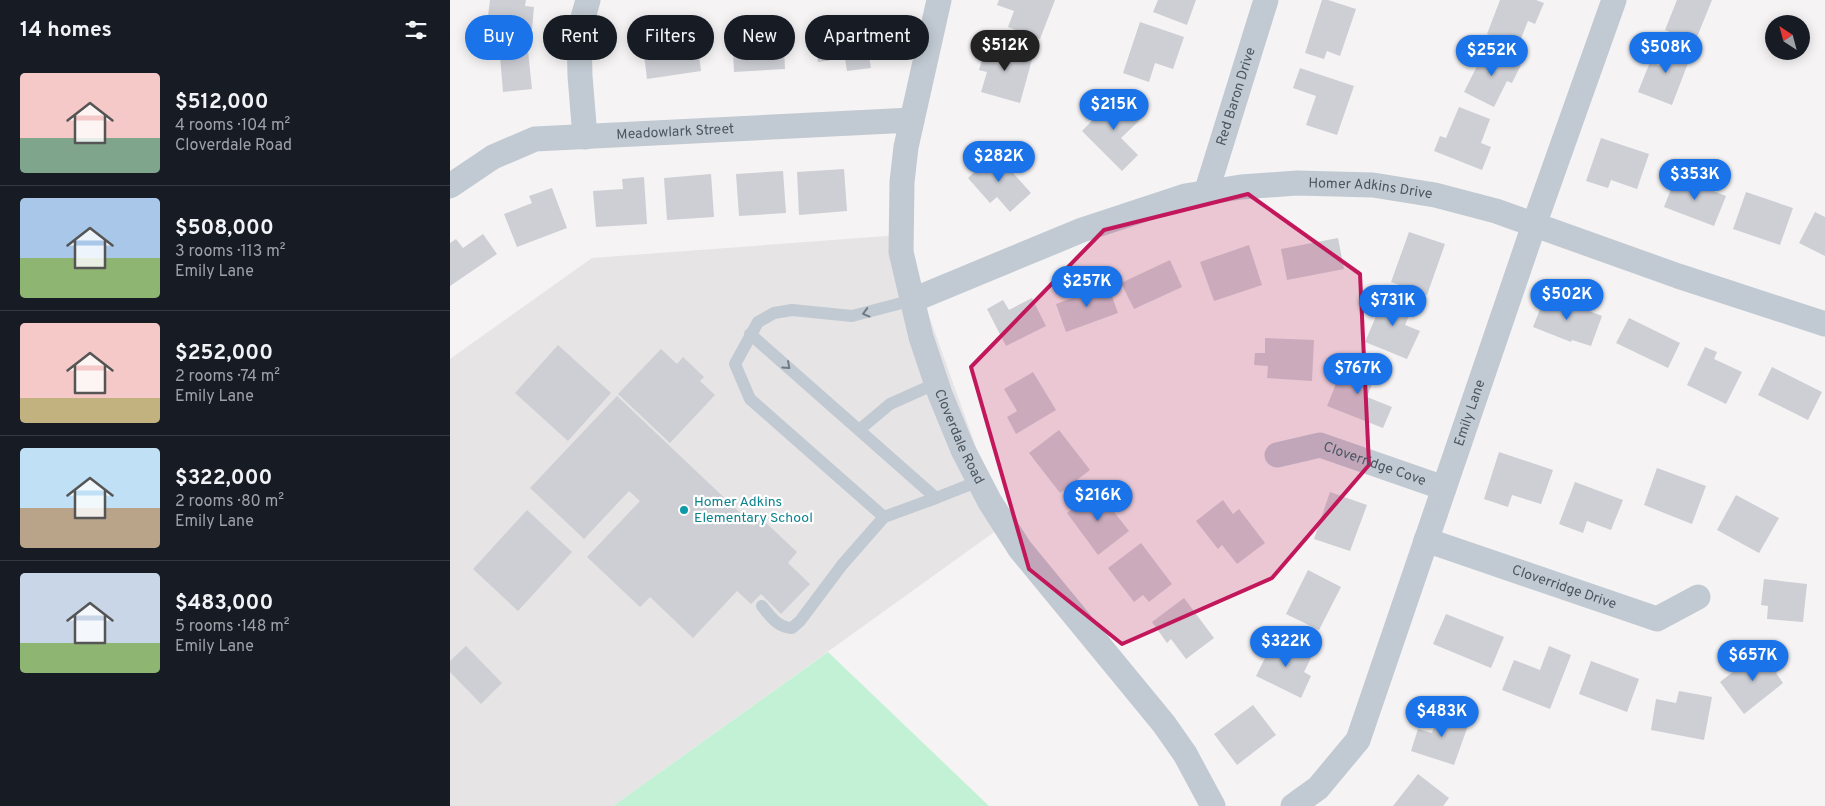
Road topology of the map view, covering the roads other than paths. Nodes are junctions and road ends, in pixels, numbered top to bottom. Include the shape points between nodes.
1 (588, 0) edge
2 (939, 0) edge
3 (1266, 0) edge
4 (1614, 0) edge
5 (912, 120) junction
6 (585, 137) junction
7 (450, 186) edge
8 (1206, 193) junction
9 (1534, 225) junction
10 (913, 300) junction
11 (1825, 324) edge
12 (750, 334) junction
13 (937, 383) junction
14 (859, 430) junction
15 (1277, 455) dead end
16 (979, 481) junction
17 (1444, 488) junction
18 (936, 498) junction
19 (884, 517) junction
20 (1426, 540) junction
21 (1698, 597) dead end
22 (762, 606) dead end
23 (1213, 806) edge
24 (1293, 806) edge

1 - 6 street via 579,32
2 - 5 street, Cloverdale Road
3 - 8 street, Red Baron Drive
4 - 9 street, Emily Lane
5 - 6 street, Meadowlark Street
5 - 10 street, Cloverdale Road via 902,182 900,235
6 - 7 street, Meadowlark Street via 535,139 492,157
8 - 9 street, Homer Adkins Drive via 1298,183 1373,185 1444,198
8 - 10 street, Homer Adkins Drive via 1144,208 1082,230
9 - 11 street, Homer Adkins Drive
9 - 17 street, Emily Lane
10 -> 12 lane via 852,316 792,310 774,313 758,322
10 - 13 street, Cloverdale Road via 921,337
12 -> 14 lane
12 - 19 lane via 735,364 750,399
13 - 14 lane via 890,404
13 - 16 street, Cloverdale Road
14 - 18 lane
15 - 17 street, Cloverridge Cove via 1320,445
16 - 18 lane
16 - 23 street, Cloverdale Road via 1020,548 1164,724 1185,754
17 - 20 street, Emily Lane
18 - 19 lane
19 - 22 lane via 792,628 776,622
20 - 21 street, Cloverridge Drive via 1657,619
20 - 24 street, Emily Lane via 1358,740 1318,788

